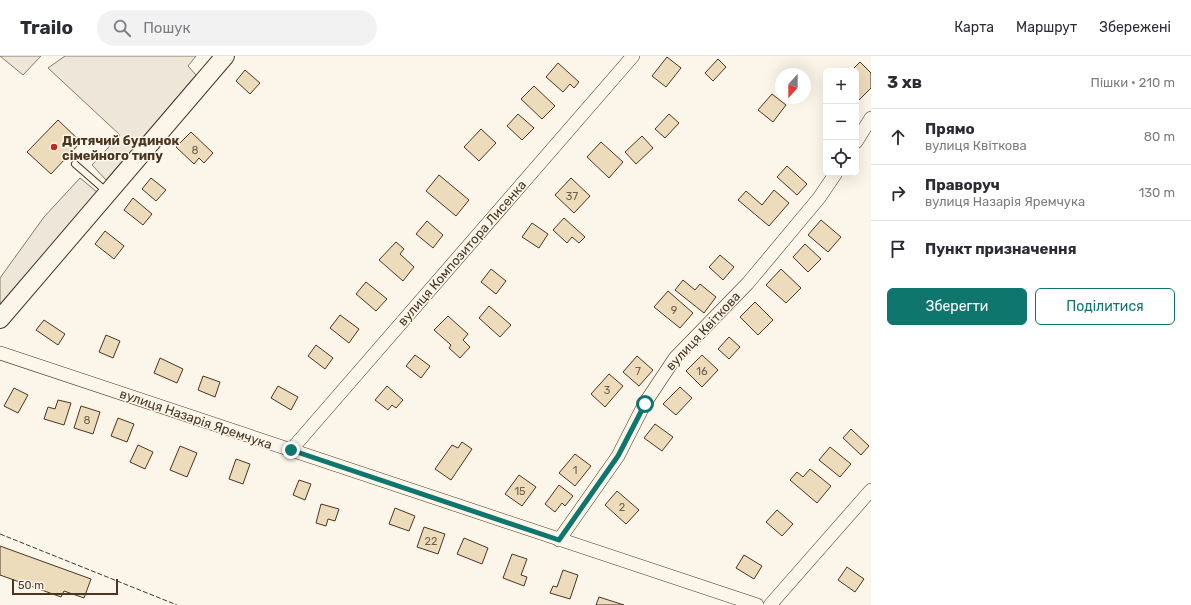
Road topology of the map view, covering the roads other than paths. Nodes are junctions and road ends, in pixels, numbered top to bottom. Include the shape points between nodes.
1 (226, 56) edge
2 (633, 56) edge
3 (871, 118) edge
4 (857, 140) edge
5 (75, 164) dead end
6 (834, 176) edge
7 (108, 193) junction
8 (0, 319) edge
9 (0, 353) edge
10 (291, 450) junction
11 (871, 490) edge
12 (559, 540) junction
13 (757, 605) edge
14 (770, 605) edge

1 - 7 street
2 - 10 street, вулиця Композитора Лисенка
3 - 4 street
5 - 7 lane
6 - 12 street, вулиця Квіткова via 819,198 748,283 675,358 645,404 618,456
7 - 8 street
9 - 10 street, вулиця Назарія Яремчука
10 - 12 street, вулиця Назарія Яремчука
11 - 14 street
12 - 13 street, вулиця Назарія Яремчука

